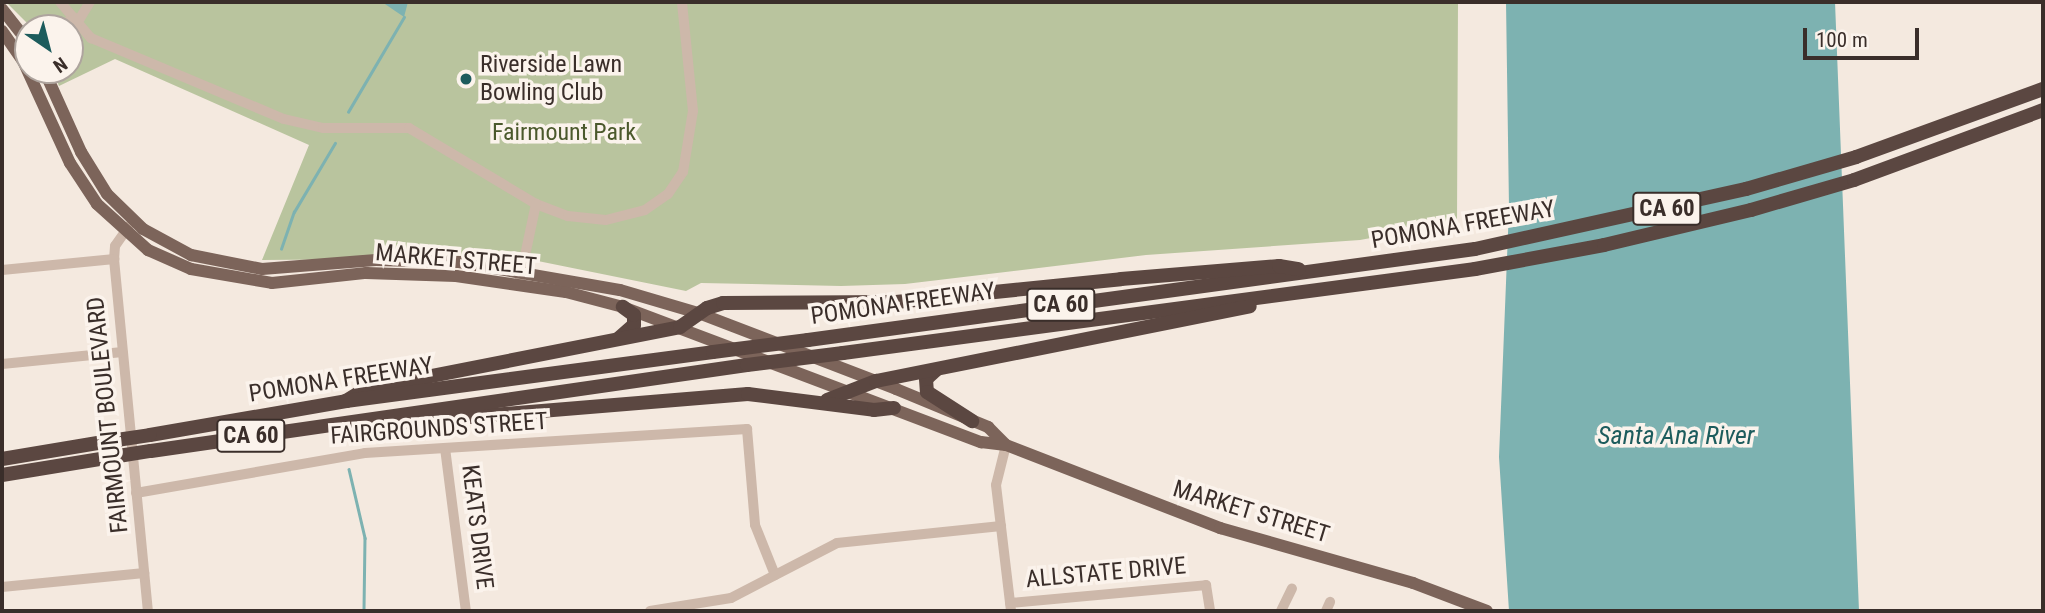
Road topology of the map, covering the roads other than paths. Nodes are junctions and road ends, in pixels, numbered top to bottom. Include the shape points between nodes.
1 (60, 2) edge
2 (682, 2) edge
3 (2, 9) edge
4 (74, 14) edge
5 (84, 27) edge
6 (14, 29) edge
7 (36, 84) edge
8 (51, 84) edge
9 (2043, 89) edge
10 (2043, 110) edge
11 (536, 204) junction
12 (132, 220) junction
13 (124, 232) junction
14 (114, 259) junction
15 (2, 270) edge
16 (521, 271) junction
17 (1314, 272) junction
18 (519, 285) junction
19 (1309, 291) junction
20 (623, 307) junction
21 (701, 314) junction
22 (680, 327) junction
23 (616, 339) junction
24 (122, 352) junction
25 (2, 364) edge
26 (936, 370) junction
27 (876, 382) junction
28 (850, 392) junction
29 (346, 401) junction
30 (823, 401) junction
31 (894, 408) junction
32 (350, 420) junction
33 (972, 421) junction
34 (1006, 445) junction
35 (445, 448) junction
36 (2, 458) edge
37 (2, 475) edge
38 (136, 493) junction
39 (1001, 526) junction
40 (144, 573) junction
41 (775, 575) junction
42 (2, 587) edge
43 (1292, 588) dead end
44 (1011, 607) edge
45 (148, 611) edge
46 (466, 611) edge
47 (650, 611) edge
48 (1210, 611) edge
49 (1281, 611) edge
50 (1486, 611) edge

1 - 4 street
2 - 11 street via 693,111 683,172 668,194 645,210 606,220 568,216
3 - 6 main road, MARKET STREET
5 - 11 street via 91,38 284,119 334,128 409,128
7 - 13 main road, MARKET STREET via 78,178
8 - 12 main road, MARKET STREET via 90,169
9 - 17 highway, POMONA FREEWAY / CA 60 via 1856,157 1679,206 1475,249
10 - 19 highway, POMONA FREEWAY / CA 60 via 1854,180 1739,213 1475,269
11 - 16 street
12 - 13 street, FAIRMOUNT BOULEVARD
12 - 16 main road, MARKET STREET via 175,248 229,266 262,269 403,260
13 - 14 street, FAIRMOUNT BOULEVARD
13 - 18 main road, MARKET STREET via 148,250 191,270 244,282 410,273
14 - 15 street
14 - 24 street, FAIRMOUNT BOULEVARD
16 - 18 street
16 - 21 main road, MARKET STREET via 620,290
17 - 21 highway via 1279,266 896,302 723,303
17 - 29 highway, POMONA FREEWAY / CA 60, bridge
18 - 20 main road, MARKET STREET
19 - 26 highway via 1228,312
19 - 32 highway, POMONA FREEWAY / CA 60, bridge
20 - 22 main road, MARKET STREET
20 - 23 highway via 634,315 635,325
21 - 22 highway
21 - 27 main road, MARKET STREET
22 - 23 highway
22 - 28 main road, MARKET STREET
23 - 29 highway via 365,389
24 - 25 street
24 - 38 street, FAIRMOUNT BOULEVARD
26 - 27 highway
26 - 33 highway via 926,379 927,392
27 - 28 highway
27 - 33 main road, MARKET STREET
28 - 30 highway
28 - 31 main road, MARKET STREET
29 - 36 highway, POMONA FREEWAY / CA 60, bridge
30 - 31 highway via 874,410
30 - 32 highway via 748,394 373,425
31 - 34 main road, MARKET STREET via 982,442
32 - 37 highway, POMONA FREEWAY / CA 60, bridge
33 - 34 main road, MARKET STREET via 988,427
34 - 39 street via 996,475
34 - 50 main road, MARKET STREET via 1220,528 1413,583
35 - 38 street, FAIRGROUNDS STREET via 328,458
35 - 41 street, FAIRGROUNDS STREET via 747,429 755,525
35 - 46 street, KEATS DRIVE
38 - 40 street, FAIRMOUNT BOULEVARD
39 - 41 street via 837,543
39 - 44 street
40 - 42 street
40 - 45 street, FAIRMOUNT BOULEVARD
41 - 47 street via 731,598
43 - 49 street
44 - 48 street, ALLSTATE DRIVE via 1206,585

